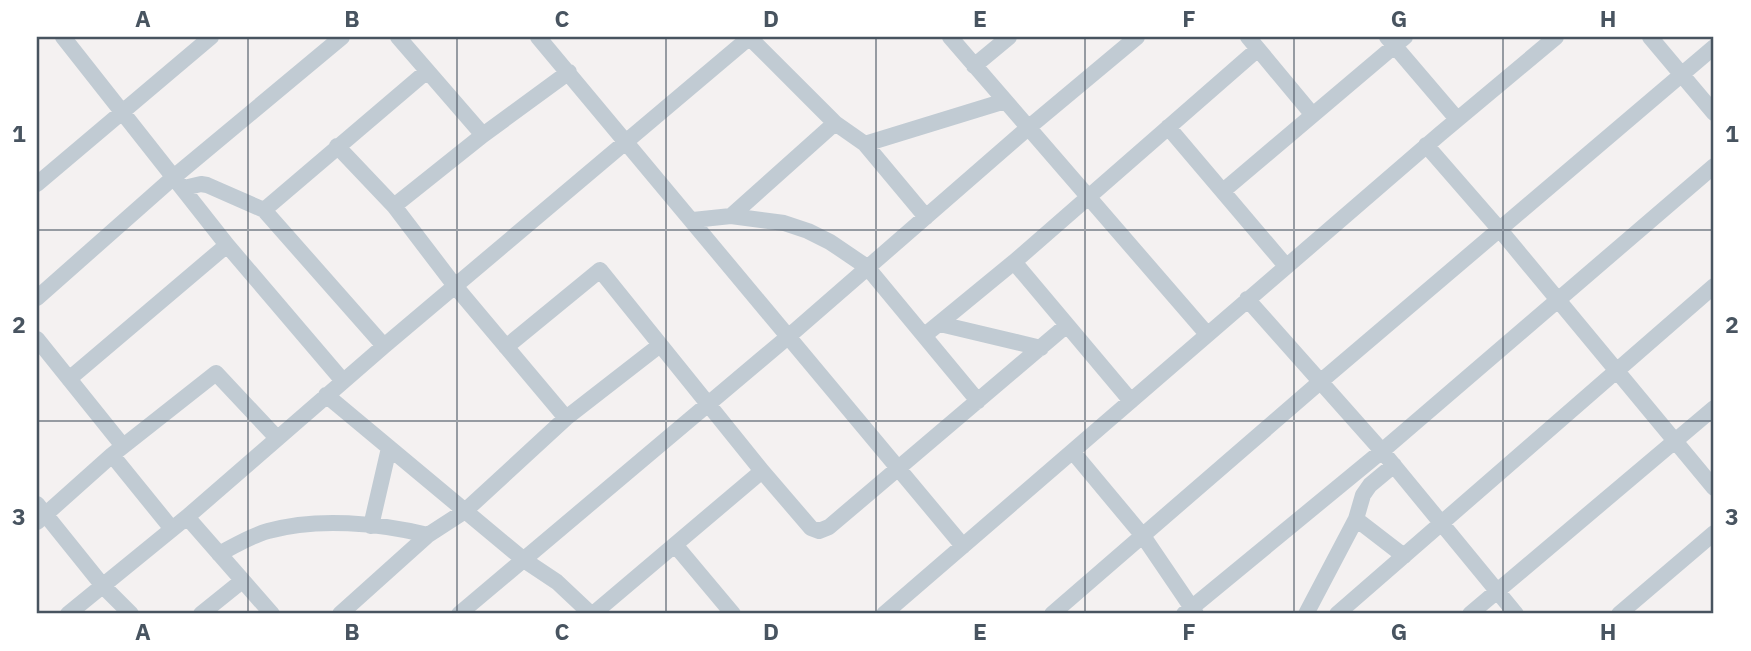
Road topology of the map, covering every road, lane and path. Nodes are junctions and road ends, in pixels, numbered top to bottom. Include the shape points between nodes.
1 (63, 37) edge
2 (211, 37) edge
3 (342, 37) edge
4 (398, 37) edge
5 (749, 37) edge
6 (950, 37) edge
7 (1009, 37) edge
8 (1137, 37) edge
9 (1556, 37) edge
10 (1650, 37) edge
11 (542, 38) edge
12 (1395, 40) edge
13 (1253, 43) edge
14 (1714, 47) edge
15 (974, 66) junction
16 (426, 72) junction
17 (569, 72) junction
18 (1682, 74) junction
19 (1005, 101) junction
20 (123, 113) junction
21 (1714, 113) edge
22 (1312, 114) junction
23 (1457, 119) junction
24 (835, 123) junction
25 (1168, 127) junction
26 (1028, 128) junction
27 (483, 135) junction
28 (626, 140) junction
29 (865, 144) junction
30 (1426, 145) junction
31 (337, 146) junction
32 (1714, 166) edge
33 (40, 176) edge
34 (179, 182) junction
35 (1223, 191) junction
36 (1088, 196) junction
37 (394, 206) junction
38 (264, 210) junction
39 (732, 216) junction
40 (926, 217) junction
41 (693, 220) junction
42 (1500, 230) junction
43 (227, 245) junction
44 (1014, 262) junction
45 (1286, 266) junction
46 (867, 267) junction
47 (455, 286) junction
48 (1714, 286) edge
49 (37, 299) edge
50 (1247, 299) junction
51 (1558, 299) junction
52 (940, 324) junction
53 (1068, 325) junction
54 (1207, 334) junction
55 (925, 335) junction
56 (789, 336) junction
57 (37, 339) edge
58 (660, 345) junction
59 (384, 346) junction
60 (506, 347) junction
61 (1041, 348) junction
62 (1617, 370) junction
63 (69, 379) junction
64 (343, 381) junction
65 (1320, 382) junction
66 (326, 395) junction
67 (978, 401) junction
68 (1131, 401) junction
69 (708, 405) junction
70 (1714, 408) edge
71 (566, 418) junction
72 (277, 438) junction
73 (1675, 442) junction
74 (389, 448) junction
75 (118, 451) junction
76 (1382, 451) junction
77 (1073, 452) junction
78 (1394, 465) junction
79 (898, 469) junction
80 (762, 471) junction
81 (1714, 488) edge
82 (465, 511) junction
83 (40, 513) edge
84 (187, 517) junction
85 (1356, 519) junction
86 (1440, 523) junction
87 (371, 526) junction
88 (172, 529) junction
89 (1714, 533) edge
90 (428, 535) junction
91 (1143, 536) junction
92 (676, 545) junction
93 (963, 545) junction
94 (219, 554) junction
95 (1404, 556) junction
96 (524, 560) junction
97 (242, 581) junction
98 (103, 586) junction
99 (1496, 592) junction
100 (894, 611) edge
101 (1190, 612) edge
102 (68, 614) edge
103 (131, 614) edge
104 (201, 614) edge
105 (272, 614) edge
106 (340, 614) edge
107 (459, 614) edge
108 (592, 614) edge
109 (733, 614) edge
110 (1052, 614) edge
111 (1306, 614) edge
112 (1337, 614) edge
113 (1470, 614) edge
114 (1516, 614) edge
115 (1619, 614) edge

1 - 20 street
2 - 20 street
3 - 34 street
4 - 16 street
5 - 24 street
5 - 28 street
6 - 15 street
7 - 15 street
8 - 26 street
9 - 23 street
10 - 18 street
11 - 17 street
12 - 22 street
12 - 23 street
13 - 22 street
13 - 25 street
14 - 18 street
15 - 19 street
16 - 27 street
16 - 31 street
17 - 27 street
17 - 28 street
18 - 21 street
18 - 42 street
19 - 26 street
19 - 29 street
20 - 33 street
20 - 34 street
22 - 35 street
23 - 30 street
24 - 29 street
24 - 39 street
25 - 35 street
25 - 36 street
26 - 36 street
26 - 40 street
27 - 37 street
28 - 41 street
28 - 47 street
29 - 40 street
30 - 42 street
30 - 45 street
31 - 37 street
31 - 38 street
32 - 51 street
34 - 38 street via 207,185
34 - 43 street
34 - 49 street
35 - 45 street
36 - 44 street
36 - 54 street
37 - 47 street
38 - 59 street
39 - 41 street
39 - 46 street via 808,231
40 - 46 street
41 - 56 street
42 - 51 street
42 - 65 street
43 - 63 street
43 - 64 street
44 - 52 street
44 - 53 street
45 - 50 street
46 - 55 street
46 - 56 street
47 - 59 street
47 - 60 street
48 - 62 street
50 - 54 street
50 - 65 street
51 - 62 street
51 - 76 street
52 - 55 street
52 - 61 street
53 - 61 street
53 - 68 street
54 - 68 street
55 - 67 street
56 - 69 street
56 - 79 street
57 - 63 street
58 - 60 street via 600,271
58 - 69 street
58 - 71 street
59 - 64 street
60 - 71 street
61 - 67 street
62 - 73 street
62 - 86 street
63 - 75 street
64 - 66 street
65 - 76 street
65 - 91 street
66 - 72 street
66 - 74 street
67 - 79 street
68 - 77 street
69 - 80 street
69 - 96 street
70 - 73 street
71 - 82 street
72 - 75 street via 216,373
72 - 84 street
73 - 81 street
73 - 99 street
74 - 82 street
74 - 87 street
75 - 83 street
75 - 88 street
76 - 78 street
76 - 101 street
77 - 91 street
77 - 93 street
78 - 85 street via 1370,485
78 - 86 street
79 - 80 street via 819,531 811,528
79 - 93 street
80 - 92 street
82 - 90 street
82 - 96 street
83 - 98 street
84 - 88 street
84 - 94 street
85 - 95 street
85 - 111 street
86 - 95 street
86 - 99 street
87 - 90 street
87 - 94 street via 291,526
88 - 98 street
89 - 115 street
90 - 106 street
91 - 101 street
91 - 110 street
92 - 108 street
92 - 109 street
93 - 100 street
94 - 97 street
95 - 112 street
96 - 107 street
96 - 108 street
97 - 104 street
97 - 105 street
98 - 102 street
98 - 103 street
99 - 113 street
99 - 114 street

